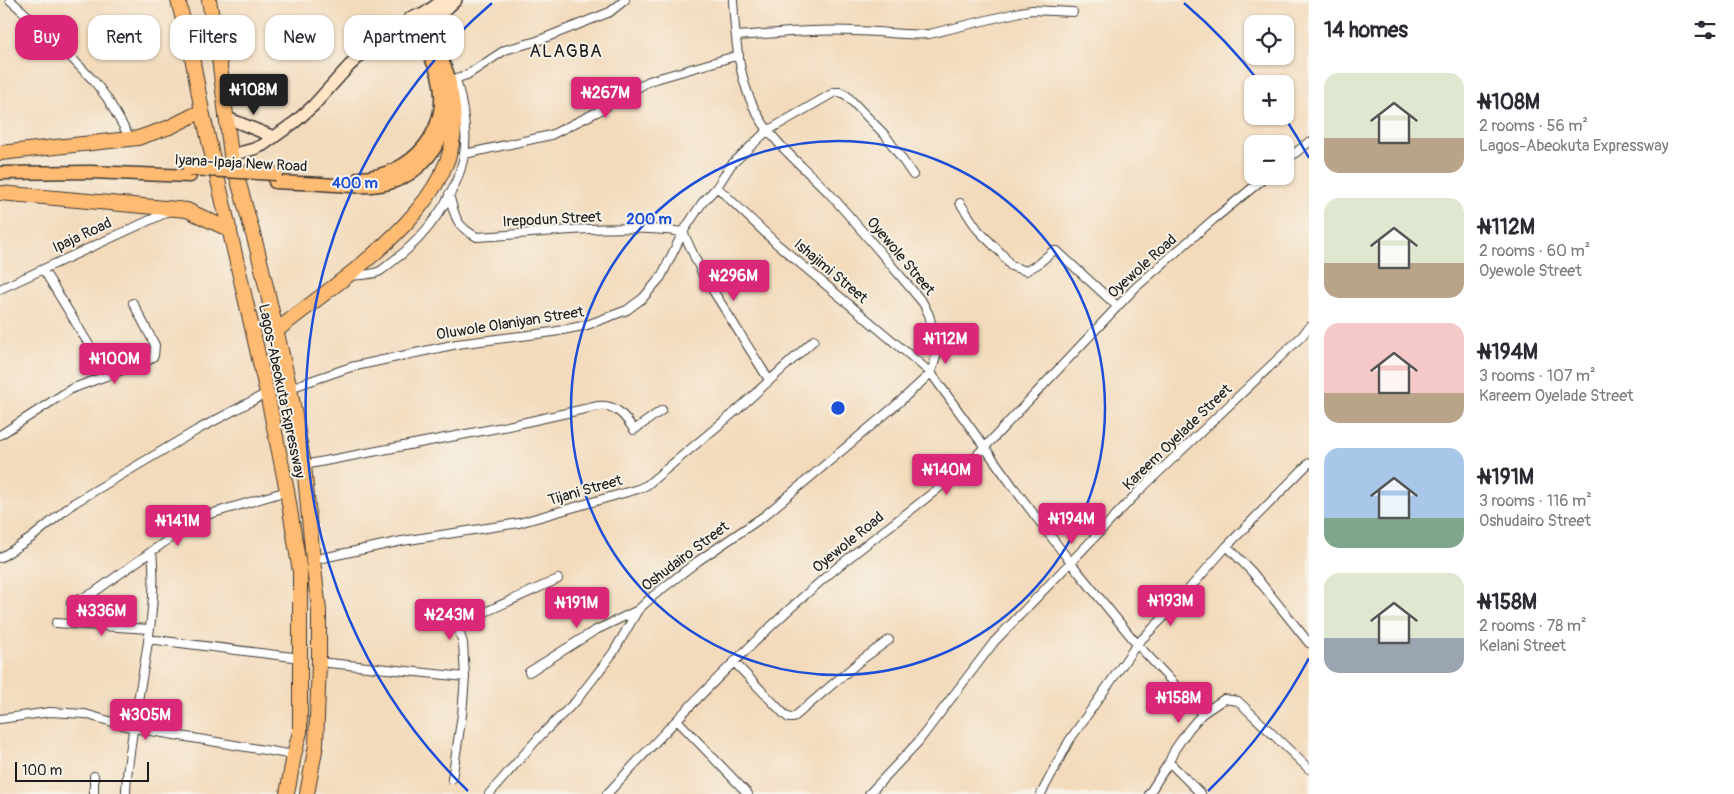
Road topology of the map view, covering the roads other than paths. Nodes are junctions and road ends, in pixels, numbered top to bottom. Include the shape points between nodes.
1 (10, 0) edge
2 (178, 0) edge
3 (208, 0) edge
4 (443, 0) edge
5 (456, 0) edge
6 (625, 0) edge
7 (733, 0) edge
8 (1073, 12) dead end
9 (422, 15) edge
10 (443, 15) edge
11 (736, 36) junction
12 (739, 55) junction
13 (356, 60) edge
14 (431, 60) edge
15 (441, 60) edge
16 (452, 85) junction
17 (202, 111) junction
18 (225, 117) junction
19 (767, 131) junction
20 (274, 137) junction
21 (130, 138) junction
22 (1309, 142) edge
23 (0, 153) edge
24 (464, 154) junction
25 (1294, 154) edge
26 (231, 155) junction
27 (0, 165) edge
28 (190, 172) junction
29 (0, 173) edge
30 (913, 175) dead end
31 (276, 178) junction
32 (1256, 185) edge
33 (717, 187) junction
34 (0, 192) edge
35 (449, 194) junction
36 (960, 203) dead end
37 (176, 208) junction
38 (230, 230) junction
39 (683, 232) junction
40 (43, 270) junction
41 (347, 277) junction
42 (0, 290) edge
43 (133, 303) dead end
44 (1117, 306) junction
45 (1309, 327) edge
46 (276, 331) junction
47 (814, 340) dead end
48 (932, 373) junction
49 (108, 376) junction
50 (769, 380) junction
51 (290, 388) junction
52 (267, 393) junction
53 (662, 410) dead end
54 (0, 435) edge
55 (985, 448) junction
56 (1309, 463) edge
57 (304, 465) junction
58 (287, 491) junction
59 (1227, 546) junction
60 (152, 551) junction
61 (0, 558) edge
62 (313, 560) junction
63 (1071, 563) junction
64 (558, 579) dead end
65 (71, 603) dead end
66 (638, 610) junction
67 (56, 623) dead end
68 (149, 629) junction
69 (148, 638) junction
70 (889, 640) dead end
71 (1309, 643) edge
72 (1137, 644) junction
73 (301, 658) junction
74 (319, 662) junction
75 (734, 662) junction
76 (528, 672) dead end
77 (465, 677) junction
78 (1202, 714) junction
79 (0, 719) edge
80 (677, 720) junction
81 (133, 728) junction
82 (294, 755) junction
83 (1169, 762) junction
84 (1309, 769) edge
85 (94, 776) dead end
86 (452, 779) dead end
87 (94, 794) edge
88 (126, 794) edge
89 (288, 794) edge
90 (307, 794) edge
91 (489, 794) edge
92 (607, 794) edge
93 (748, 794) edge
94 (869, 794) edge
95 (1041, 794) edge
96 (1149, 794) edge
97 (1201, 794) edge

1 - 21 street via 94,81
2 - 17 highway, Lagos-Abeokuta Expressway
3 - 18 highway, Lagos-Abeokuta Expressway via 219,58
4 - 9 main road
5 - 10 main road
6 - 16 street via 610,12 505,50
7 - 11 street, Oyewole Street
8 - 11 street via 1032,10 915,35 857,31
11 - 12 street, Oyewole Street
12 - 19 street, Oyewole Street via 749,97
12 - 24 street via 649,82 551,135
13 - 20 main road via 313,106
14 - 31 main road, Iyana-Ipaja New Road via 441,88 440,114 428,142 417,154 388,174 367,178
15 - 16 main road
16 - 24 street via 463,102
16 - 31 main road, Iyana-Ipaja New Road via 447,122 437,146 402,178 388,184 357,186
16 - 41 highway via 454,126 450,153 440,178 403,228
17 - 21 highway via 162,130
17 - 38 highway, Lagos-Abeokuta Expressway
18 - 20 main road
18 - 26 highway, Lagos-Abeokuta Expressway
19 - 30 street, Oluwole Olaniyan Street via 840,92 886,136
19 - 33 street, Oluwole Olaniyan Street via 732,165
19 - 48 street, Oyewole Street via 827,192 923,303 938,350
20 - 26 main road via 254,149
21 - 23 highway
22 - 25 street
24 - 35 street
26 - 46 highway, Lagos-Abeokuta Expressway
27 - 28 main road, Iyana-Ipaja New Road via 112,166
28 - 29 main road, Iyana-Ipaja New Road
28 - 31 main road, Iyana-Ipaja New Road, bridge
32 - 44 street, Oyewole Road
33 - 39 street, Oluwole Olaniyan Street
33 - 48 street, Ishajimi Street via 777,244
34 - 37 highway
35 - 39 street, Irepodun Street via 456,220 464,230 477,237 625,228
35 - 41 street via 438,216 407,251 378,272
36 - 44 street via 978,230 1011,266 1026,271 1053,250 1058,251
37 - 38 highway via 194,212
37 - 40 street, Ipaja Road
38 - 52 highway, Lagos-Abeokuta Expressway
39 - 50 street via 702,273
39 - 51 street, Oluwole Olaniyan Street via 661,277 643,298 627,310 588,325 457,344 351,367
40 - 42 street, Ipaja Road
40 - 49 street
41 - 46 highway
43 - 49 street via 156,345 154,356
44 - 55 street, Oyewole Road
45 - 63 street, Kareem Oyelade Street via 1141,489
46 - 51 highway, Lagos-Abeokuta Expressway
47 - 50 street, Tijani Street
48 - 55 street
48 - 66 street, Oshudairo Street via 764,516 698,561
49 - 54 street via 72,389
50 - 62 street, Tijani Street via 736,411 638,489 519,523
51 - 57 highway, Lagos-Abeokuta Expressway
52 - 58 highway, Lagos-Abeokuta Expressway
52 - 61 street via 74,502 31,538
53 - 57 street via 634,430 615,408 605,405
55 - 63 street
55 - 75 street, Oyewole Road via 822,580
56 - 59 street
57 - 62 highway, Lagos-Abeokuta Expressway
58 - 60 street via 200,517
58 - 73 highway, Lagos-Abeokuta Expressway via 300,572
59 - 71 street
59 - 72 street
60 - 65 street via 94,592
60 - 68 street via 155,577
62 - 74 highway, Lagos-Abeokuta Expressway via 319,610
63 - 72 street
63 - 94 street, Kareem Oyelade Street via 994,642 918,742
64 - 77 street via 461,623 459,631
66 - 76 street via 594,631
66 - 91 street, Oshudairo Street via 613,653 576,701
67 - 68 street
68 - 69 street
69 - 73 street
69 - 81 street
70 - 75 street via 793,718 785,715
72 - 78 street
72 - 95 street via 1069,741
73 - 82 highway, Lagos-Abeokuta Expressway via 300,732
74 - 77 street
74 - 90 highway, Lagos-Abeokuta Expressway via 316,745
75 - 80 street, Oyewole Road
77 - 86 street
78 - 83 street
78 - 84 street via 1224,699 1238,701
79 - 81 street via 50,712 85,714
80 - 92 street, Oyewole Road
80 - 93 street
81 - 82 street
81 - 88 street
82 - 89 highway, Lagos-Abeokuta Expressway
83 - 96 street
83 - 97 street
85 - 87 street

